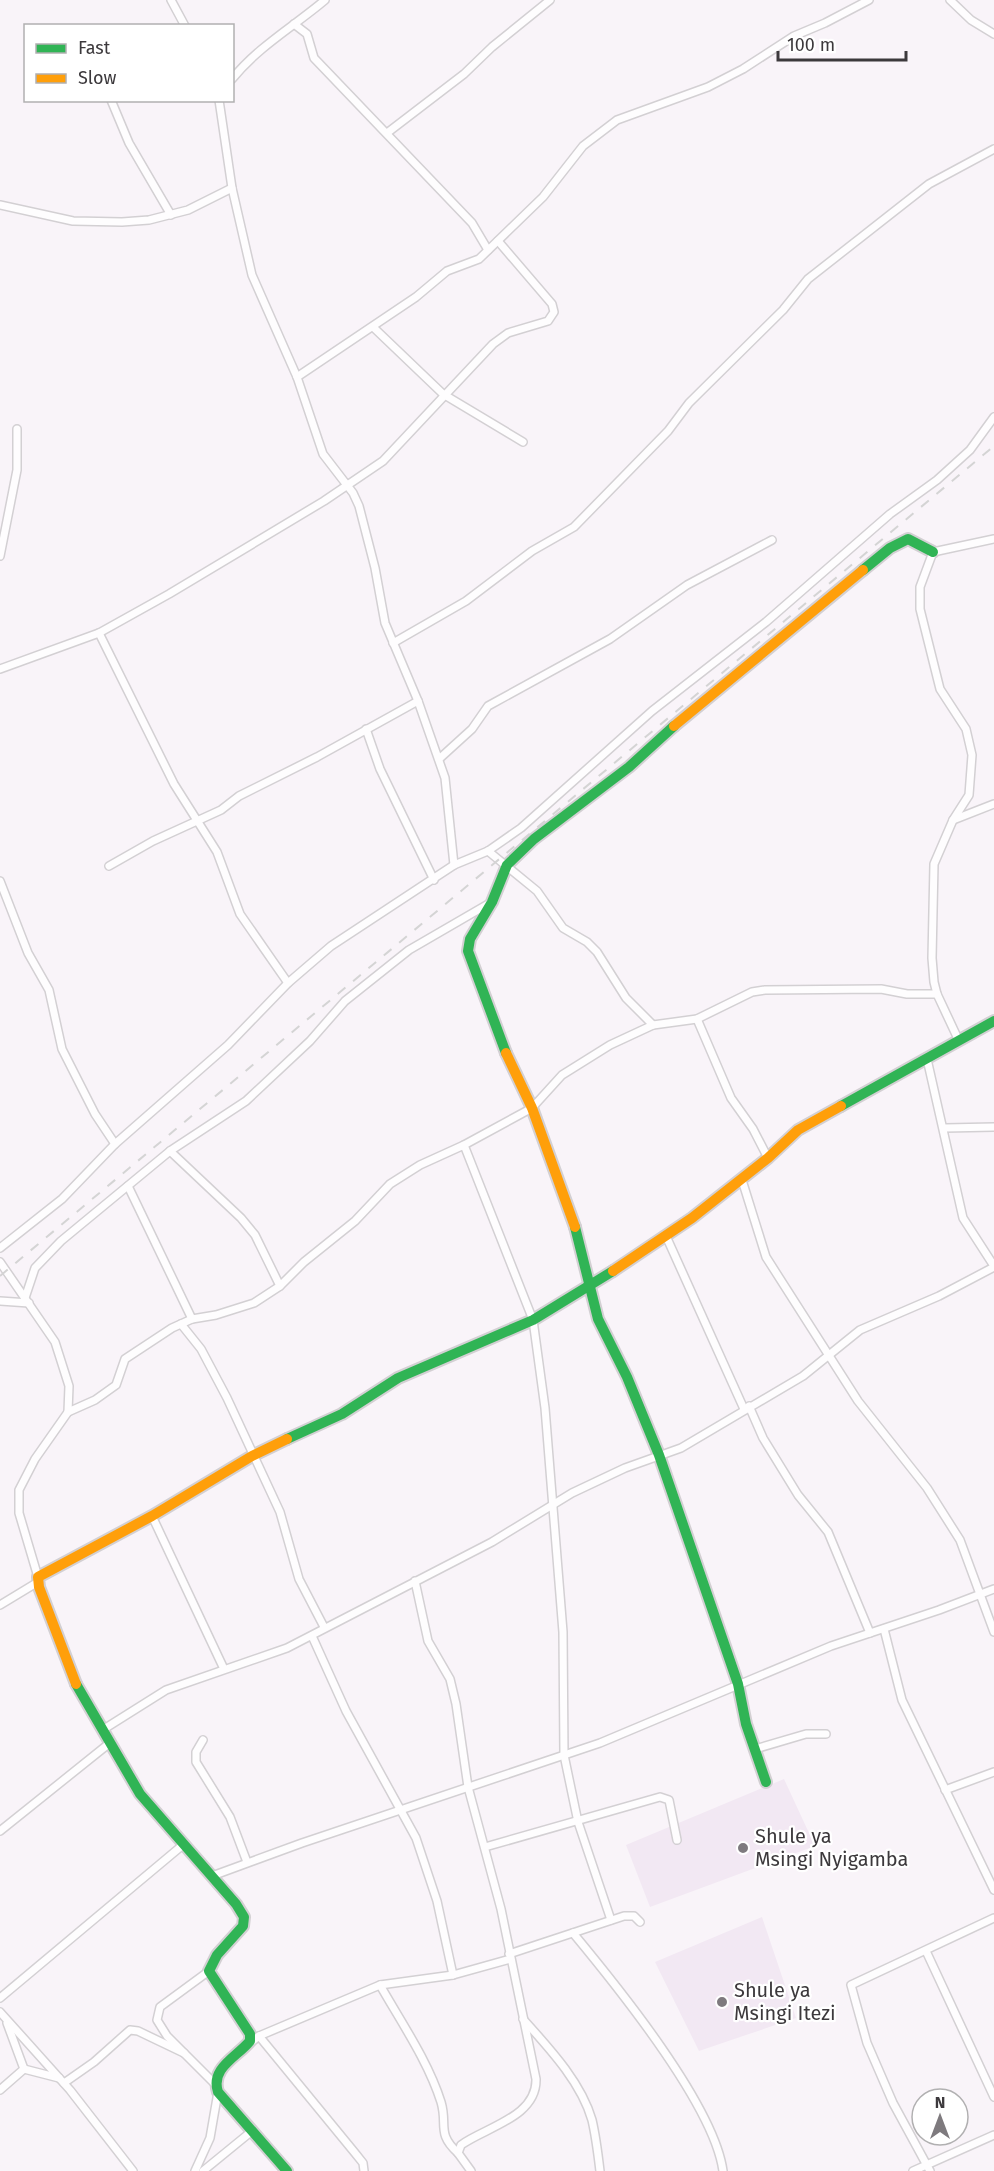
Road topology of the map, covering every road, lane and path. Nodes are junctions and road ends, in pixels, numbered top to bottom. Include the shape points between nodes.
1 (171, 0) edge
2 (325, 0) edge
3 (550, 0) edge
4 (869, 0) edge
5 (950, 0) edge
6 (184, 24) edge
7 (294, 24) junction
8 (994, 34) edge
9 (234, 77) edge
10 (112, 102) edge
11 (219, 102) edge
12 (387, 133) junction
13 (994, 149) edge
14 (232, 188) junction
15 (0, 205) edge
16 (171, 215) junction
17 (498, 241) junction
18 (488, 250) junction
19 (373, 327) junction
20 (297, 378) junction
21 (443, 394) junction
22 (994, 417) edge
23 (17, 429) dead end
24 (524, 442) dead end
25 (347, 484) junction
26 (994, 539) edge
27 (772, 540) dead end
28 (933, 552) junction
29 (0, 556) edge
30 (99, 633) junction
31 (393, 643) junction
32 (0, 669) edge
33 (418, 701) junction
34 (366, 729) junction
35 (439, 759) junction
36 (994, 804) edge
37 (198, 820) junction
38 (953, 820) junction
39 (488, 851) junction
40 (454, 865) junction
41 (507, 865) junction
42 (109, 866) dead end
43 (434, 880) junction
44 (0, 881) edge
45 (492, 902) junction
46 (288, 983) junction
47 (937, 994) junction
48 (697, 1019) junction
49 (994, 1021) edge
50 (653, 1025) junction
51 (959, 1041) junction
52 (927, 1059) junction
53 (532, 1108) junction
54 (994, 1127) edge
55 (945, 1128) junction
56 (115, 1144) junction
57 (464, 1145) junction
58 (170, 1151) junction
59 (768, 1158) junction
60 (742, 1180) junction
61 (128, 1186) junction
62 (666, 1236) junction
63 (0, 1248) edge
64 (0, 1262) edge
65 (994, 1266) edge
66 (280, 1286) junction
67 (588, 1288) junction
68 (0, 1301) edge
69 (27, 1301) junction
70 (192, 1319) junction
71 (533, 1320) junction
72 (181, 1324) junction
73 (828, 1357) junction
74 (746, 1408) junction
75 (68, 1412) junction
76 (659, 1455) junction
77 (252, 1456) junction
78 (552, 1506) junction
79 (152, 1516) junction
80 (38, 1580) junction
81 (415, 1581) junction
82 (994, 1589) edge
83 (982, 1594) junction
84 (0, 1605) edge
85 (324, 1627) junction
86 (884, 1629) junction
87 (994, 1632) edge
88 (870, 1633) junction
89 (312, 1636) junction
90 (224, 1669) junction
91 (738, 1684) junction
92 (104, 1729) junction
93 (826, 1734) dead end
94 (203, 1740) dead end
95 (111, 1742) junction
96 (755, 1749) junction
97 (564, 1755) junction
98 (994, 1772) edge
99 (766, 1782) dead end
100 (468, 1787) junction
101 (945, 1790) junction
102 (401, 1810) junction
103 (578, 1822) junction
104 (0, 1831) edge
105 (677, 1840) dead end
106 (184, 1844) junction
107 (485, 1847) junction
108 (247, 1862) junction
109 (212, 1876) junction
110 (994, 1890) edge
111 (994, 1918) edge
112 (611, 1920) junction
113 (640, 1922) dead end
114 (573, 1933) junction
115 (926, 1951) junction
116 (509, 1957) junction
117 (209, 1971) junction
118 (453, 1975) junction
119 (380, 1985) junction
120 (0, 1998) edge
121 (0, 2012) edge
122 (522, 2018) junction
123 (6, 2019) junction
124 (259, 2036) junction
125 (248, 2045) junction
126 (187, 2054) junction
127 (24, 2069) junction
128 (62, 2081) junction
129 (216, 2088) junction
130 (0, 2090) edge
131 (994, 2097) edge
132 (252, 2130) junction
133 (994, 2135) edge
134 (458, 2152) junction
135 (929, 2168) edge
136 (133, 2171) edge
137 (195, 2171) edge
138 (203, 2171) edge
139 (287, 2171) edge
140 (364, 2171) edge
141 (471, 2171) edge
142 (600, 2171) edge
143 (723, 2171) edge
144 (913, 2171) edge

1 - 6 street
2 - 7 street
3 - 12 street
4 - 17 street via 794,36 708,87 603,128 583,146 543,197
5 - 8 street
7 - 9 street via 259,49
7 - 12 street via 307,34 314,58
10 - 16 street via 129,143
11 - 14 street
12 - 18 street via 472,223
13 - 31 street via 929,184 808,279 783,310 689,403 668,431 574,527 532,551 466,602
14 - 16 street
14 - 20 street via 252,275
15 - 16 street via 63,219 99,222
17 - 18 street
17 - 21 street via 552,304 554,312 548,321 508,333
18 - 19 street via 479,259 447,271
19 - 20 street
19 - 21 street
20 - 25 street via 323,454
21 - 24 street
21 - 25 street via 383,461
22 - 39 street via 970,450 937,480 890,513 766,622 652,711 521,828
23 - 29 street via 17,470
25 - 30 street via 214,568
25 - 31 street via 359,506
26 - 28 street
27 - 35 street via 687,585 601,645 488,706 472,729
28 - 38 street via 920,587 920,609 940,689 972,745 969,795
28 - 41 street via 908,539 890,548
30 - 32 street
30 - 37 street via 174,784
31 - 33 street
33 - 34 street
33 - 35 street
34 - 37 street
34 - 43 street via 380,769
35 - 40 street via 445,778
36 - 38 street
37 - 42 street
37 - 46 street via 217,852 240,914
38 - 47 street via 932,875 932,958
39 - 40 street
39 - 41 street
40 - 43 street
41 - 45 street
41 - 50 street via 537,891 563,928 597,952 626,998
43 - 46 street via 331,946
44 - 56 street via 28,953 49,990 62,1049
45 - 53 street via 470,939 468,951 505,1050
45 - 58 street via 409,950 345,1001 254,1094
46 - 56 street via 228,1045
47 - 48 street via 908,994 881,988 765,990 752,992
47 - 51 street
48 - 50 street
48 - 59 street via 731,1098
49 - 51 street
50 - 53 street via 562,1074
51 - 52 street
52 - 55 street
52 - 59 street via 798,1130
53 - 57 street
53 - 67 street via 573,1225
54 - 55 street
55 - 65 street via 963,1218
56 - 63 street via 62,1199
57 - 66 street via 390,1184 355,1221
57 - 71 street
58 - 61 street
58 - 66 street via 248,1227
59 - 60 street
60 - 62 street
60 - 73 street via 766,1257
61 - 69 street via 42,1259 35,1268
61 - 70 street
62 - 67 street
62 - 74 street
64 - 69 street
65 - 73 street via 939,1296 860,1330
66 - 70 street via 254,1303 216,1316
67 - 71 street
67 - 76 street
68 - 69 street
69 - 75 street via 55,1342 64,1364 69,1386
70 - 72 street
71 - 77 street via 398,1377 342,1414
71 - 78 street
72 - 75 street via 129,1355 116,1385
72 - 77 street via 214,1372
73 - 74 street
73 - 83 street via 874,1424 927,1488 960,1540
74 - 76 street via 698,1440
74 - 88 street via 798,1495 828,1532
75 - 80 street via 19,1490 19,1513
76 - 78 street via 572,1493
76 - 91 street
77 - 79 street
77 - 85 street via 280,1512 299,1579
78 - 81 street
78 - 97 street via 563,1632
79 - 80 street via 45,1571
79 - 90 street
80 - 84 street
80 - 92 street via 76,1683
81 - 85 street
81 - 100 street via 428,1641 450,1680
82 - 83 street
83 - 86 street
83 - 87 street
85 - 89 street
86 - 88 street
86 - 101 street via 902,1700
88 - 91 street
89 - 90 street
89 - 102 street via 346,1711
90 - 92 street via 166,1690
91 - 96 street
91 - 97 street
92 - 95 street
93 - 96 street via 806,1734
94 - 108 street via 196,1752 196,1762 230,1817
95 - 104 street
95 - 106 street via 140,1794
96 - 99 street
97 - 100 street
97 - 103 street
98 - 101 street
100 - 102 street
100 - 107 street
101 - 110 street
102 - 108 street
102 - 118 street via 423,1856
103 - 105 street via 651,1798 667,1798
103 - 107 street
103 - 112 street
106 - 109 street
106 - 120 street
107 - 116 street
108 - 109 street
109 - 117 street via 236,1904 244,1922
111 - 115 street
112 - 113 street via 634,1916
112 - 114 street
114 - 116 street
114 - 143 street via 616,1986 684,2085 717,2147
115 - 131 street
115 - 135 street via 851,1985 867,2043 893,2103
116 - 118 street
116 - 122 street
117 - 125 street via 250,2034
117 - 126 street via 168,2000 157,2014 167,2036
118 - 119 street
119 - 124 street
119 - 134 street via 432,2079 442,2105 446,2140
121 - 123 street
122 - 134 street via 536,2079 534,2094 515,2114 461,2145
122 - 142 street via 565,2070 585,2103
123 - 127 street
123 - 128 street
124 - 125 street
124 - 140 street via 356,2153
125 - 129 street via 218,2073
126 - 128 street via 130,2030 94,2062
126 - 129 street
127 - 128 street
127 - 130 street
128 - 136 street
129 - 132 street
129 - 137 street via 210,2138
132 - 138 street
132 - 139 street
133 - 135 street
134 - 141 street
135 - 144 street

